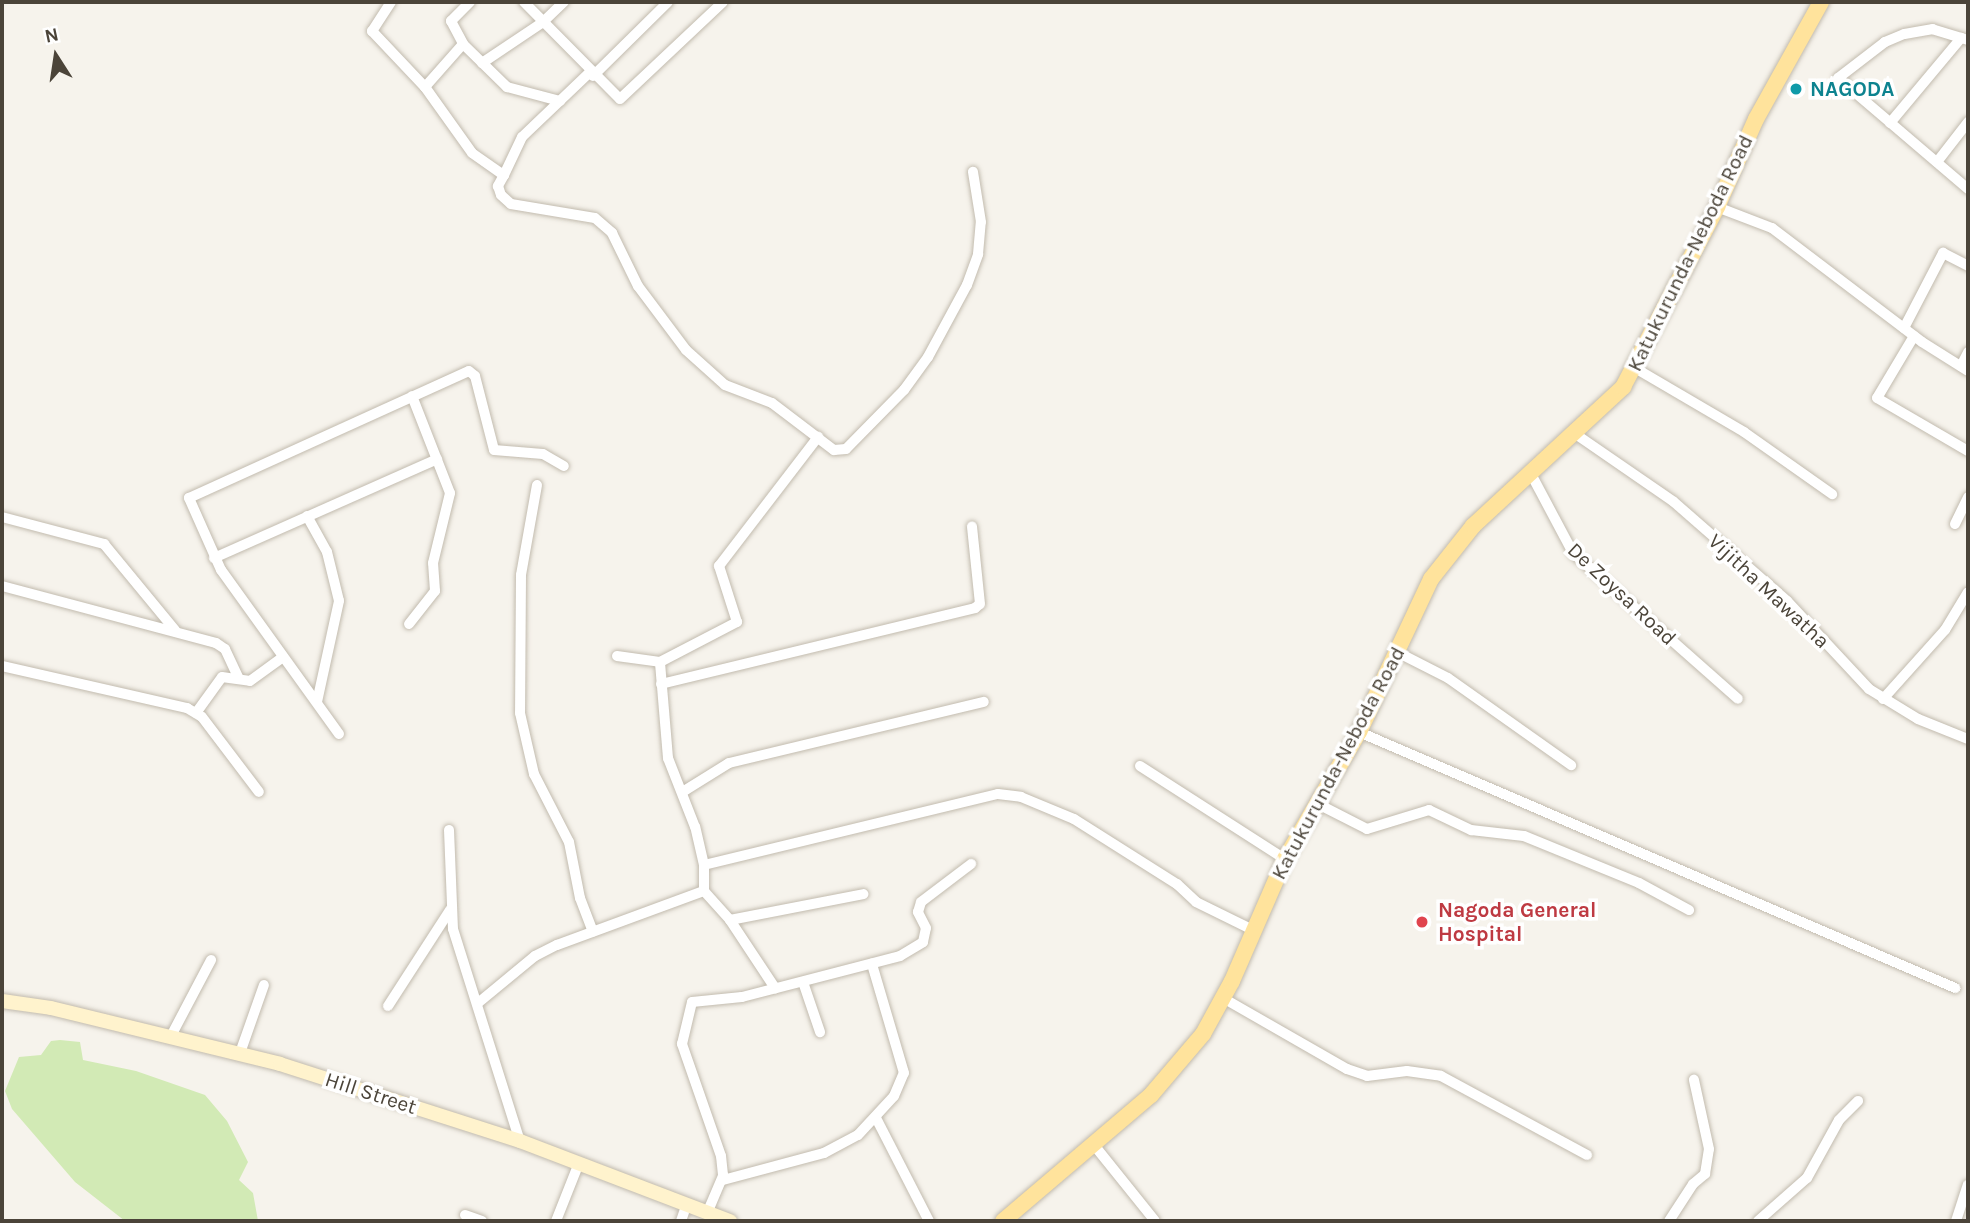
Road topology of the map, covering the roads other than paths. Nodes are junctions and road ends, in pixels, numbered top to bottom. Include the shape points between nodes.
1 (391, 2) edge
2 (470, 2) edge
3 (524, 2) edge
4 (564, 2) edge
5 (668, 2) edge
6 (723, 2) edge
7 (1821, 2) edge
8 (543, 22) junction
9 (1964, 39) edge
10 (463, 44) junction
11 (482, 63) junction
12 (592, 74) junction
13 (425, 86) junction
14 (559, 101) junction
15 (1968, 122) edge
16 (1890, 123) junction
17 (1937, 162) junction
18 (973, 172) dead end
19 (504, 175) junction
20 (1968, 189) edge
21 (1717, 206) junction
22 (1968, 266) edge
23 (1904, 328) junction
24 (1914, 335) junction
25 (1968, 352) edge
26 (1635, 368) junction
27 (1965, 368) edge
28 (412, 396) junction
29 (1574, 433) junction
30 (818, 437) junction
31 (1968, 450) edge
32 (437, 458) junction
33 (565, 467) dead end
34 (1530, 472) junction
35 (537, 485) dead end
36 (1832, 494) dead end
37 (1968, 498) edge
38 (307, 516) junction
39 (2, 517) edge
40 (1955, 524) dead end
41 (972, 526) dead end
42 (214, 558) junction
43 (2, 586) edge
44 (1968, 592) edge
45 (409, 624) dead end
46 (175, 630) junction
47 (1396, 652) junction
48 (617, 656) dead end
49 (284, 657) junction
50 (660, 662) junction
51 (2, 666) edge
52 (239, 678) junction
53 (661, 684) junction
54 (1738, 699) dead end
55 (1883, 699) junction
56 (317, 702) junction
57 (984, 702) dead end
58 (196, 713) junction
59 (1359, 732) junction
60 (339, 734) dead end
61 (1968, 739) edge
62 (1572, 765) dead end
63 (1140, 766) dead end
64 (684, 791) junction
65 (259, 792) dead end
66 (1316, 803) junction
67 (449, 830) dead end
68 (1285, 859) junction
69 (971, 864) dead end
70 (704, 865) junction
71 (704, 891) junction
72 (864, 894) dead end
73 (451, 909) junction
74 (1689, 910) dead end
75 (730, 920) junction
76 (1253, 930) junction
77 (593, 932) junction
78 (211, 960) dead end
79 (872, 964) junction
80 (803, 982) junction
81 (264, 985) dead end
82 (775, 988) junction
83 (1955, 988) dead end
84 (1223, 998) junction
85 (2, 1001) edge
86 (478, 1003) junction
87 (388, 1006) dead end
88 (820, 1032) dead end
89 (170, 1036) junction
90 (240, 1053) junction
91 (1694, 1080) dead end
92 (1858, 1101) dead end
93 (876, 1118) junction
94 (520, 1141) junction
95 (1094, 1145) junction
96 (1587, 1155) dead end
97 (579, 1163) junction
98 (723, 1180) junction
99 (1968, 1185) edge
100 (687, 1204) junction
101 (708, 1211) junction
102 (465, 1216) dead end
103 (482, 1221) edge
104 (556, 1221) edge
105 (681, 1221) edge
106 (730, 1221) edge
107 (929, 1221) edge
108 (1003, 1221) edge
109 (1155, 1221) edge
110 (1669, 1221) edge
111 (1758, 1221) edge
112 (1956, 1221) edge

1 - 13 street via 372,31
2 - 10 street via 450,21
3 - 8 street
4 - 8 street
5 - 12 street
6 - 12 street via 624,98 615,99
7 - 21 main road, Katukurunda-Neboda Road via 1756,119
8 - 11 street
8 - 12 street
9 - 16 street
9 - 16 street via 1933,29 1904,34 1885,42 1838,78
10 - 11 street
10 - 13 street
11 - 14 street via 507,87
12 - 14 street
13 - 19 street via 456,135 485,164
14 - 19 street via 522,137
15 - 17 street
16 - 17 street
17 - 20 street
18 - 30 street via 979,191 978,254 928,357 904,390 846,449 834,450
19 - 30 street via 498,186 511,204 595,218 612,233 638,286 686,350 725,385 772,403
21 - 23 street via 1772,228
21 - 26 main road, Katukurunda-Neboda Road
22 - 23 street via 1943,253
23 - 24 street
24 - 27 street
24 - 31 street via 1877,398
25 - 27 street
26 - 29 main road, Katukurunda-Neboda Road via 1614,396
26 - 36 street via 1744,432
28 - 32 street
28 - 33 street via 472,372 494,450 543,454
28 - 42 street via 193,494 189,503
29 - 34 main road, Katukurunda-Neboda Road
29 - 55 street, Vijitha Mawatha via 1674,502 1787,601
30 - 50 street via 719,566 737,622
32 - 38 street
32 - 45 street via 450,493 433,563 435,591
34 - 47 main road, Katukurunda-Neboda Road via 1450,552 1431,579
34 - 54 street, De Zoysa Road via 1573,553
35 - 77 street via 521,575 520,713 534,774 569,842 580,898
37 - 40 street
38 - 42 street
38 - 56 street via 327,552 339,601
39 - 46 street via 104,544
41 - 53 street via 980,604 975,608
42 - 49 street
43 - 46 street
44 - 55 street via 1945,629
46 - 52 street via 225,649
47 - 59 main road, Katukurunda-Neboda Road
47 - 62 street via 1447,678
48 - 50 street
49 - 52 street via 256,679
49 - 56 street
50 - 53 street
51 - 58 street
52 - 58 street via 218,680
53 - 64 street via 668,758
55 - 61 street, Vijitha Mawatha
56 - 60 street
57 - 64 street via 729,763
58 - 65 street
59 - 66 main road, Katukurunda-Neboda Road
59 - 83 street
63 - 68 street
64 - 70 street
66 - 68 main road, Katukurunda-Neboda Road
66 - 74 street via 1367,829 1395,823 1412,812 1434,811 1471,830 1524,836 1639,883
67 - 73 street
68 - 76 main road, Katukurunda-Neboda Road
69 - 79 street via 921,902 918,912 926,929 923,942 901,956
70 - 71 street
70 - 76 street via 998,794 1021,797 1074,819 1177,884 1196,902
71 - 75 street
71 - 77 street
72 - 75 street
73 - 86 street
73 - 87 street
75 - 82 street
76 - 84 main road, Katukurunda-Neboda Road
77 - 86 street via 535,956
78 - 89 street
79 - 80 street
79 - 93 street via 904,1073 894,1096
80 - 82 street
80 - 88 street
81 - 90 street
82 - 98 street via 718,1002 696,1000 688,1008 685,1056 721,1156
84 - 95 main road, Katukurunda-Neboda Road via 1175,1071
84 - 96 street via 1301,1046 1357,1073 1407,1071 1441,1076
85 - 89 main road, Hill Street
86 - 94 street
89 - 90 main road, Hill Street
90 - 94 main road, Hill Street
91 - 110 street via 1709,1149 1705,1174
92 - 111 street via 1839,1121 1807,1178
93 - 98 street via 858,1135 824,1153
93 - 107 street
94 - 97 main road, Hill Street
95 - 108 main road, Katukurunda-Neboda Road
95 - 109 street
97 - 100 main road, Hill Street
97 - 104 street
98 - 101 street
99 - 112 street
100 - 101 main road, Hill Street
100 - 105 street
101 - 106 main road, Hill Street
102 - 103 street

